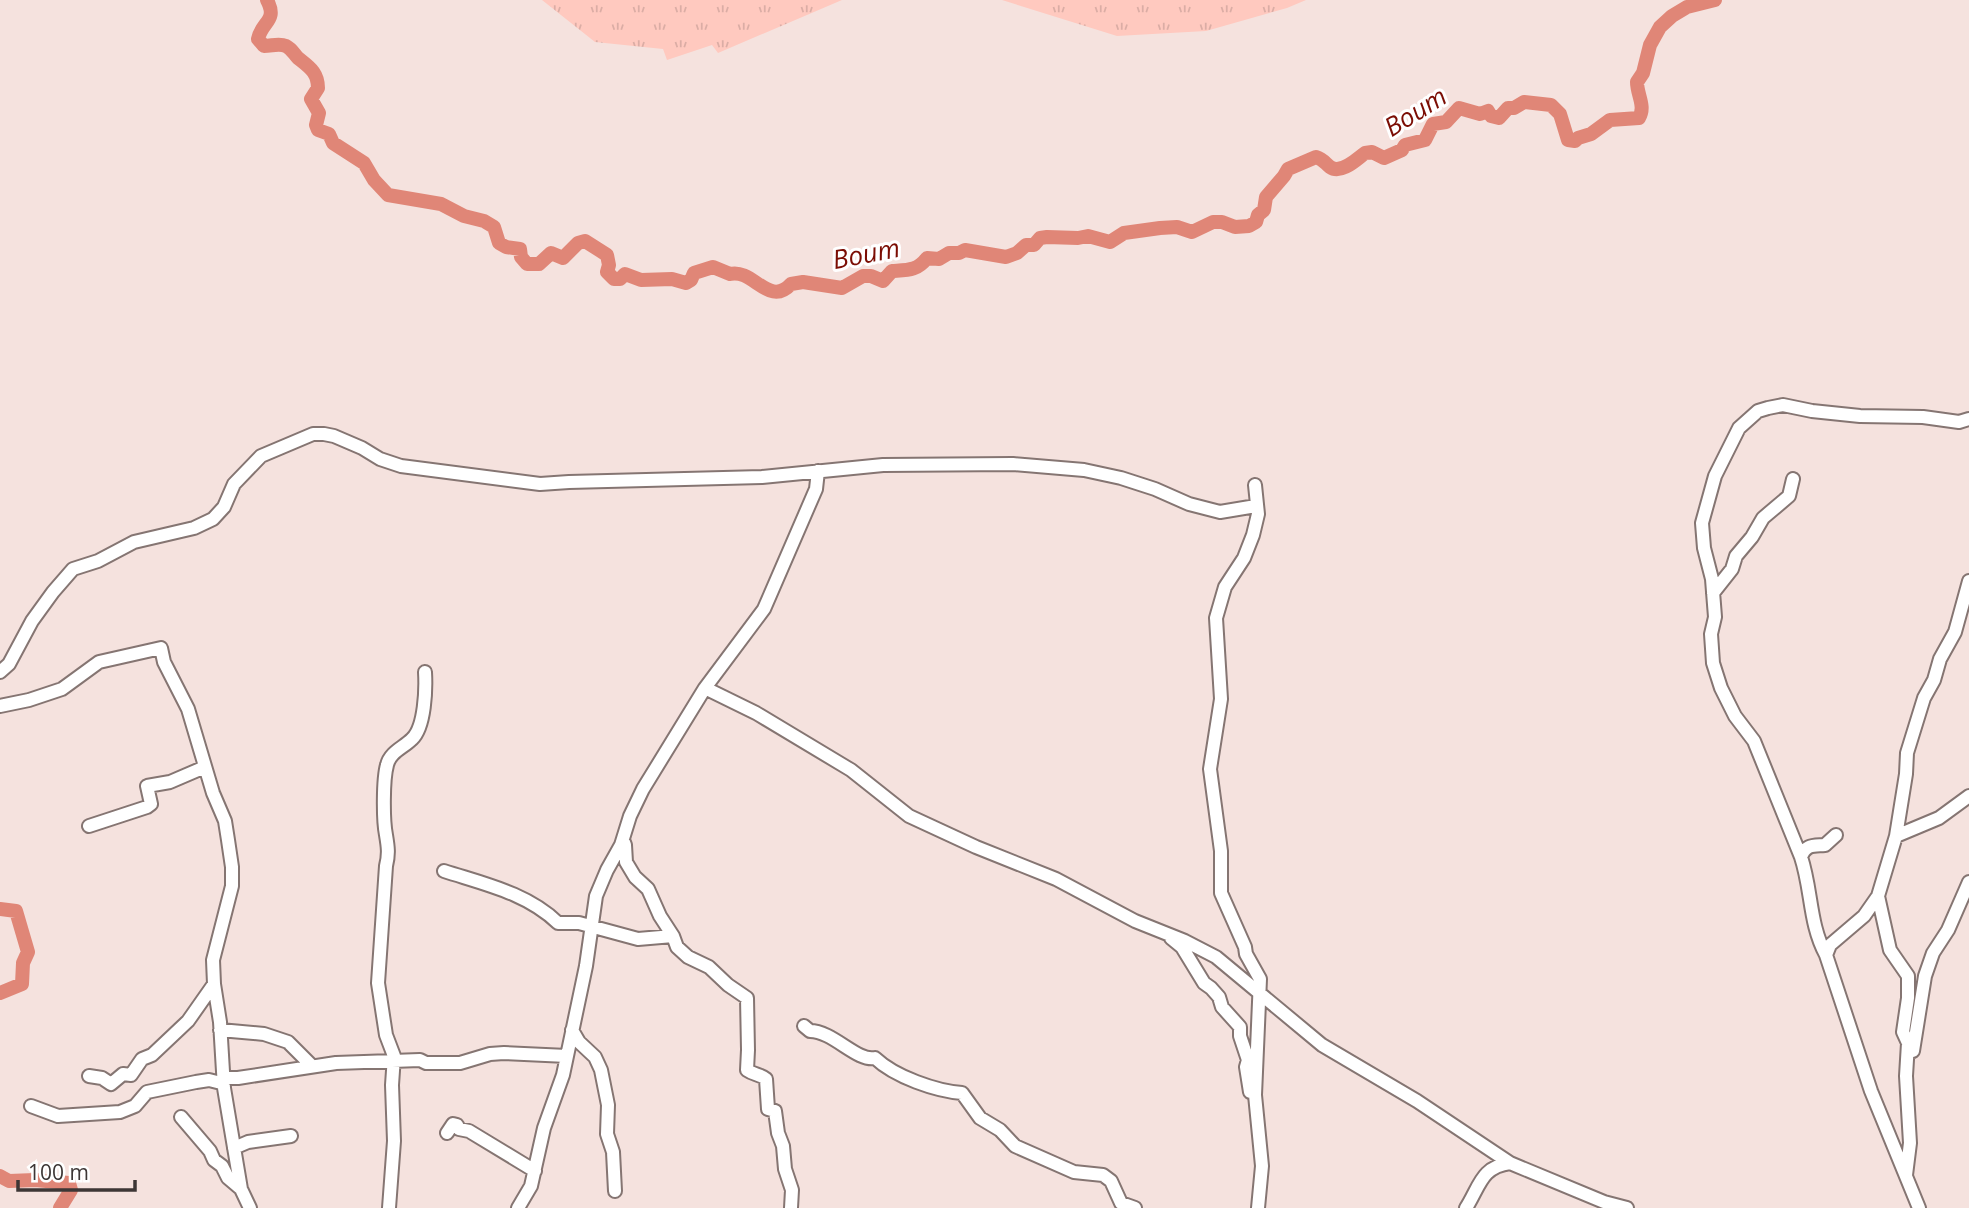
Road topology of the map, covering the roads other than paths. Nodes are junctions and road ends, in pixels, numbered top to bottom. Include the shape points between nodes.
1 (1969, 419) edge
2 (818, 471) junction
3 (1793, 479) dead end
4 (1255, 485) dead end
5 (1256, 506) junction
6 (1969, 581) edge
7 (1713, 593) junction
8 (425, 672) dead end
9 (0, 673) edge
10 (705, 688) junction
11 (0, 706) edge
12 (205, 767) junction
13 (1969, 796) edge
14 (89, 826) dead end
15 (1836, 835) dead end
16 (1896, 836) junction
17 (622, 839) junction
18 (1801, 857) junction
19 (444, 872) dead end
20 (1969, 882) edge
21 (1878, 896) junction
22 (592, 928) junction
23 (1161, 931) junction
24 (673, 936) junction
25 (1826, 955) junction
26 (214, 984) junction
27 (1259, 994) junction
28 (804, 1026) dead end
29 (220, 1030) junction
30 (572, 1030) junction
31 (567, 1056) junction
32 (395, 1061) junction
33 (310, 1065) junction
34 (89, 1076) dead end
35 (1906, 1076) junction
36 (223, 1081) junction
37 (1256, 1101) junction
38 (31, 1107) dead end
39 (181, 1117) dead end
40 (447, 1132) dead end
41 (291, 1136) dead end
42 (234, 1148) junction
43 (1492, 1151) junction
44 (1510, 1163) junction
45 (1495, 1166) junction
46 (535, 1171) junction
47 (1906, 1178) junction
48 (240, 1189) junction
49 (615, 1191) dead end
50 (250, 1208) edge
51 (389, 1208) edge
52 (518, 1208) edge
53 (791, 1208) edge
54 (1135, 1208) edge
55 (1258, 1208) edge
56 (1466, 1208) edge
57 (1627, 1208) edge
58 (1919, 1208) edge

1 - 7 street via 1860,416 1783,405 1758,411 1729,445 1702,523
2 - 5 street via 1013,464 1121,478 1220,512
2 - 9 street via 540,484 401,466 334,436 313,434 261,456 234,484 213,519 134,542 73,569 32,621
2 - 10 street via 816,489 764,609
3 - 7 street via 1789,496 1755,527
4 - 5 street
5 - 27 street via 1253,535 1225,587 1216,618 1221,699 1210,769 1221,851 1221,893 1260,979
6 - 16 street via 1955,632 1924,698 1907,753
7 - 18 street via 1711,647 1721,688 1754,741
8 - 32 street via 419,730 392,754 384,783 390,852 378,983
10 - 17 street via 643,789
10 - 23 street via 851,769 909,816 1056,879
11 - 12 street via 62,689 99,662 161,648 188,709
12 - 14 street via 147,786 151,804 147,807
12 - 26 street via 225,821 232,867 232,886 213,960
13 - 16 street via 1939,818
15 - 18 street via 1825,845 1809,846
16 - 21 street
17 - 22 street via 596,896
17 - 24 street via 626,862 648,889
18 - 25 street via 1815,929
19 - 22 street via 527,901 558,923
20 - 35 street via 1925,976 1914,1065
21 - 25 street via 1864,916 1830,944
21 - 35 street via 1890,950 1908,976 1903,1032 1908,1043
22 - 24 street via 638,939
22 - 30 street
23 - 27 street via 1216,957
23 - 37 street via 1182,947 1240,1027 1249,1089
24 - 53 street via 688,957 709,967 747,998 747,1070 766,1079 768,1108 778,1117 785,1169 793,1190
25 - 47 street via 1871,1091
26 - 29 street
26 - 34 street via 188,1021 142,1059 131,1075 123,1074 111,1084
27 - 37 street
27 - 43 street via 1322,1045
28 - 54 street via 910,1078 949,1094 962,1093 980,1118 1015,1146 1074,1172 1103,1175 1121,1203
29 - 33 street via 264,1034 288,1042
29 - 36 street
30 - 31 street
30 - 49 street via 601,1070
31 - 32 street via 504,1053 460,1063
31 - 46 street
32 - 33 street
32 - 51 street
33 - 36 street
35 - 47 street via 1910,1143
36 - 38 street via 147,1092 135,1106 120,1112 58,1116
36 - 42 street
37 - 55 street via 1262,1166
39 - 48 street
40 - 46 street via 457,1125
41 - 42 street
42 - 48 street
43 - 44 street
43 - 45 street
44 - 45 street
44 - 57 street
45 - 56 street via 1483,1177
46 - 52 street
47 - 58 street
48 - 50 street

